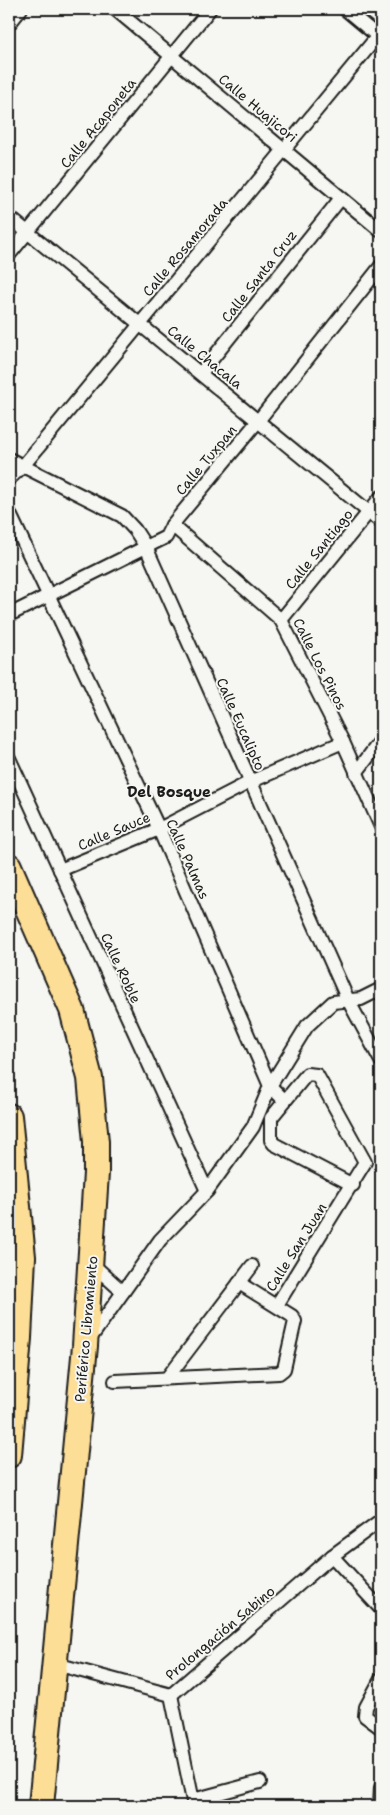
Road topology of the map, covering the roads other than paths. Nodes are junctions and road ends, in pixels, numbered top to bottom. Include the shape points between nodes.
1 (21, 9) edge
2 (115, 9) edge
3 (210, 9) edge
4 (345, 9) edge
5 (9, 24) edge
6 (380, 36) edge
7 (172, 55) junction
8 (284, 151) junction
9 (340, 198) junction
10 (9, 217) edge
11 (381, 231) edge
12 (28, 232) junction
13 (9, 256) edge
14 (381, 266) edge
15 (140, 324) junction
16 (202, 373) junction
17 (258, 421) junction
18 (9, 459) edge
19 (23, 466) junction
20 (9, 479) edge
21 (381, 497) edge
22 (9, 512) edge
23 (369, 512) junction
24 (381, 522) edge
25 (172, 525) junction
26 (146, 547) junction
27 (48, 596) junction
28 (9, 614) edge
29 (281, 620) junction
30 (381, 740) edge
31 (343, 742) junction
32 (9, 758) edge
33 (356, 773) junction
34 (250, 782) junction
35 (381, 827) edge
36 (159, 828) junction
37 (9, 866) edge
38 (60, 870) junction
39 (381, 989) edge
40 (348, 1000) junction
41 (381, 1061) edge
42 (270, 1086) junction
43 (284, 1100) junction
44 (9, 1116) edge
45 (352, 1185) junction
46 (207, 1191) junction
47 (16, 1260) edge
48 (91, 1264) junction
49 (252, 1266) dead end
50 (239, 1283) junction
51 (123, 1292) junction
52 (277, 1305) junction
53 (85, 1346) junction
54 (167, 1378) junction
55 (114, 1381) dead end
56 (9, 1455) edge
57 (381, 1520) edge
58 (332, 1556) junction
59 (381, 1609) edge
60 (56, 1664) junction
61 (381, 1679) edge
62 (170, 1695) junction
63 (381, 1728) edge
64 (260, 1782) dead end
65 (381, 1787) edge
66 (193, 1803) edge
67 (41, 1806) edge
68 (380, 1806) edge

1 - 5 street
2 - 7 street, Calle Huajicori
3 - 7 street, Calle Acaponeta
4 - 6 street
6 - 8 street, Calle Rosamorada
7 - 8 street, Calle Huajicori
7 - 12 street, Calle Acaponeta
8 - 9 street, Calle Huajicori
8 - 15 street, Calle Rosamorada
9 - 11 street, Calle Huajicori
9 - 16 street, Calle Santa Cruz
10 - 12 street, Calle Chacala
12 - 13 street, Calle Acaponeta
12 - 15 street, Calle Chacala
14 - 17 street, Calle Tuxpan
15 - 16 street, Calle Chacala
15 - 19 street, Calle Rosamorada
16 - 17 street, Calle Chacala
17 - 23 street, Calle Chacala
17 - 25 street, Calle Tuxpan
18 - 19 street, Calle Eucalipto
19 - 20 street, Calle Rosamorada
19 - 26 street, Calle Eucalipto via 122,516
21 - 23 street, Calle Santiago
22 - 27 street, Calle Palmas
23 - 24 street, Calle Chacala
23 - 29 street, Calle Santiago
25 - 26 street, Calle Tuxpan via 166,538
25 - 29 street, Calle Los Pinos
26 - 27 street, Calle Tuxpan
26 - 34 street, Calle Eucalipto
27 - 28 street, Calle Tuxpan
27 - 36 street, Calle Palmas
29 - 31 street, Calle Los Pinos
30 - 33 street
31 - 33 street, Calle Los Pinos
31 - 34 street, Calle Sauce
32 - 38 street, Calle Roble
33 - 35 street, Calle Los Pinos
34 - 36 street, Calle Sauce
34 - 40 street, Calle Eucalipto
36 - 38 street, Calle Sauce
36 - 42 street, Calle Palmas
37 - 48 highway, Periférico Libramiento via 72,1010 90,1078 96,1173
38 - 46 street, Calle Roble
39 - 40 street via 361,999
40 - 41 street, Calle Eucalipto
40 - 42 street via 333,1002 307,1026
42 - 43 street
42 - 46 street via 252,1128
43 - 45 street via 269,1122 274,1144
43 - 45 street, Calle San Juan via 307,1074 317,1075 365,1162
44 - 47 highway
45 - 52 street, Calle San Juan
46 - 51 street via 160,1240
47 - 56 highway via 19,1338
48 - 51 street
48 - 53 highway, Periférico Libramiento
49 - 50 street
50 - 52 street
50 - 54 street
51 - 53 street
52 - 54 street, Calle San Juan via 294,1321 284,1369 279,1373
53 - 60 highway, Periférico Libramiento
54 - 55 street, Calle San Juan
57 - 58 street, Prolongación Sabino
58 - 59 street
58 - 62 street, Prolongación Sabino
60 - 62 street, Prolongación Sabino
60 - 67 highway, Periférico Libramiento
61 - 63 street via 364,1716
62 - 66 street
64 - 66 street
65 - 68 street

